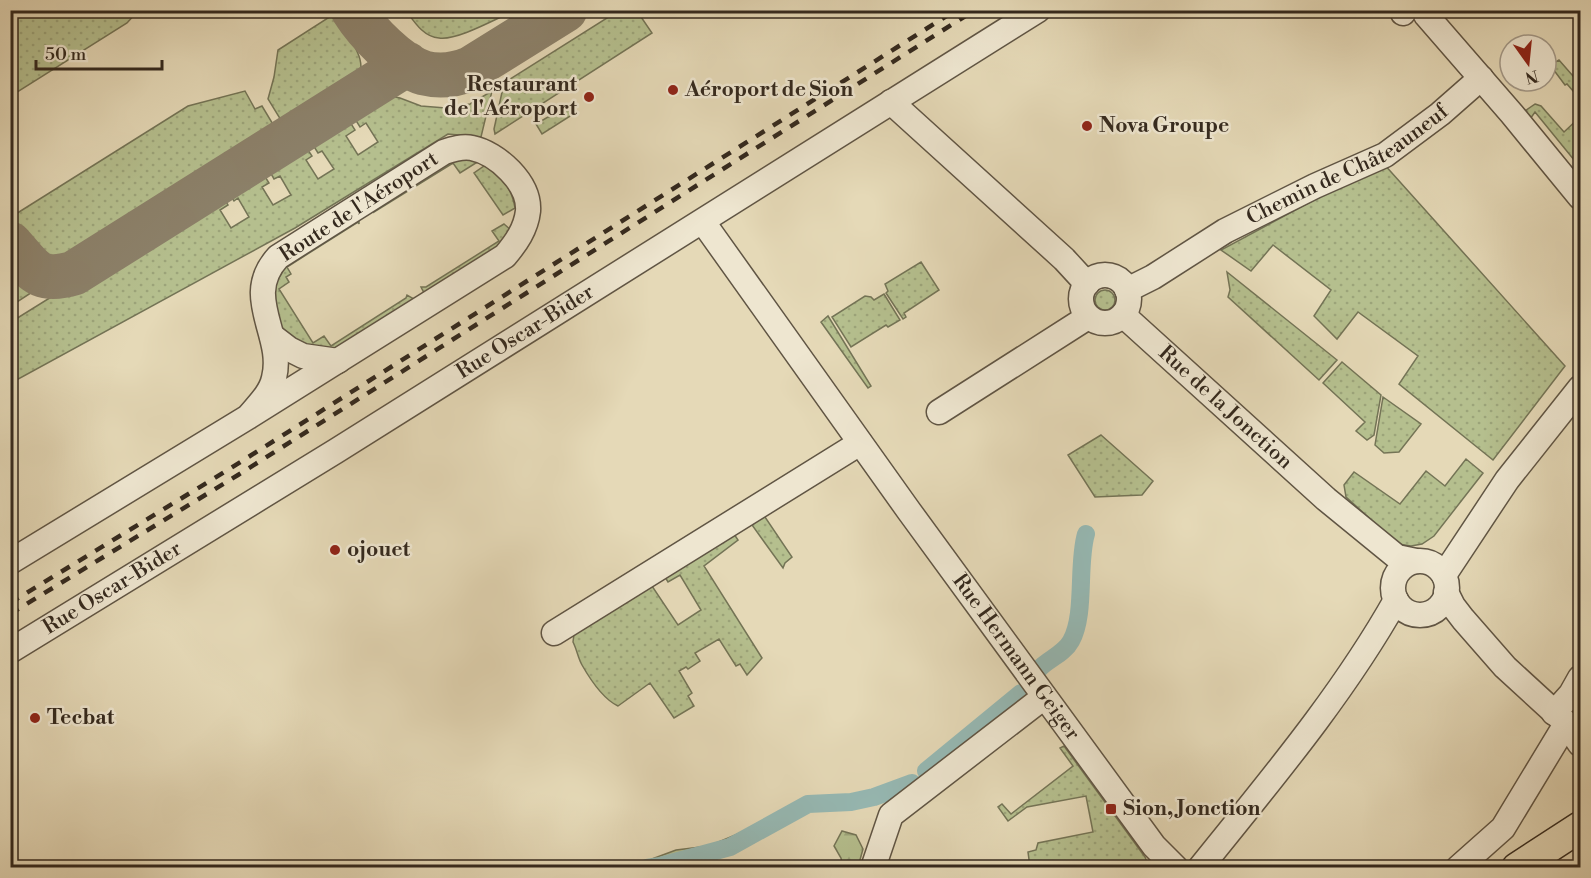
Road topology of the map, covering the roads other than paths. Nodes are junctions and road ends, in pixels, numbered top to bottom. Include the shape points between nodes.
1 (1038, 10) edge
2 (1432, 10) edge
3 (1481, 78) junction
4 (891, 102) junction
5 (1581, 197) edge
6 (703, 222) junction
7 (1087, 284) junction
8 (1127, 290) junction
9 (1123, 315) junction
10 (1088, 317) junction
11 (272, 336) junction
12 (338, 361) junction
13 (1581, 388) edge
14 (939, 412) dead end
15 (248, 417) junction
16 (860, 443) junction
17 (1507, 480) junction
18 (1326, 500) junction
19 (1420, 561) junction
20 (10, 562) edge
21 (1445, 583) junction
22 (1395, 591) junction
23 (1420, 614) junction
24 (554, 633) dead end
25 (10, 651) edge
26 (1505, 667) junction
27 (1581, 678) edge
28 (1044, 697) junction
29 (1327, 706) junction
30 (1560, 718) junction
31 (1581, 744) edge
32 (1581, 827) edge
33 (873, 867) edge
34 (1176, 867) edge
35 (1200, 867) edge
36 (1458, 867) edge
37 (1517, 867) edge

1 - 4 street, Rue Oscar-Bider
2 - 3 street via 1426,15
3 - 5 street
3 - 8 street, Chemin de Châteauneuf via 1385,155 1225,231
4 - 6 street, Rue Oscar-Bider
4 - 7 street
6 - 16 street, Rue Hermann Geiger
6 - 25 street, Rue Oscar-Bider
7 - 8 street via 1107,275 1119,280
7 - 10 street via 1081,301
8 - 9 street via 1129,302
9 - 10 street via 1104,323
9 - 18 street, Rue de la Jonction
10 - 14 street
11 - 12 street via 303,356
11 - 12 street, Route de l'Aéroport via 262,304 264,284 271,264 287,249 444,152 471,148 485,152 508,168 525,193 528,210 520,237 505,256
11 - 15 street, Route de l'Aéroport via 274,380
12 - 15 street, Route de l'Aéroport
13 - 17 street
15 - 20 street, Route de l'Aéroport
16 - 24 street
16 - 28 street, Rue Hermann Geiger
17 - 19 street via 1436,554
17 - 21 street
18 - 19 street, Rue de la Jonction via 1397,557
18 - 22 street, Rue de la Jonction via 1378,559
19 - 21 street via 1432,564
19 - 22 street via 1401,569
21 - 23 street via 1439,606
21 - 26 street via 1453,606
22 - 23 street via 1408,611
22 - 29 street via 1382,626
23 - 26 street via 1454,629
23 - 29 street via 1393,634
26 - 30 street
27 - 30 street
28 - 33 street via 891,815
28 - 34 street, Rue Hermann Geiger via 1154,846
29 - 35 street
30 - 31 street
30 - 36 street via 1503,828
32 - 37 main road

